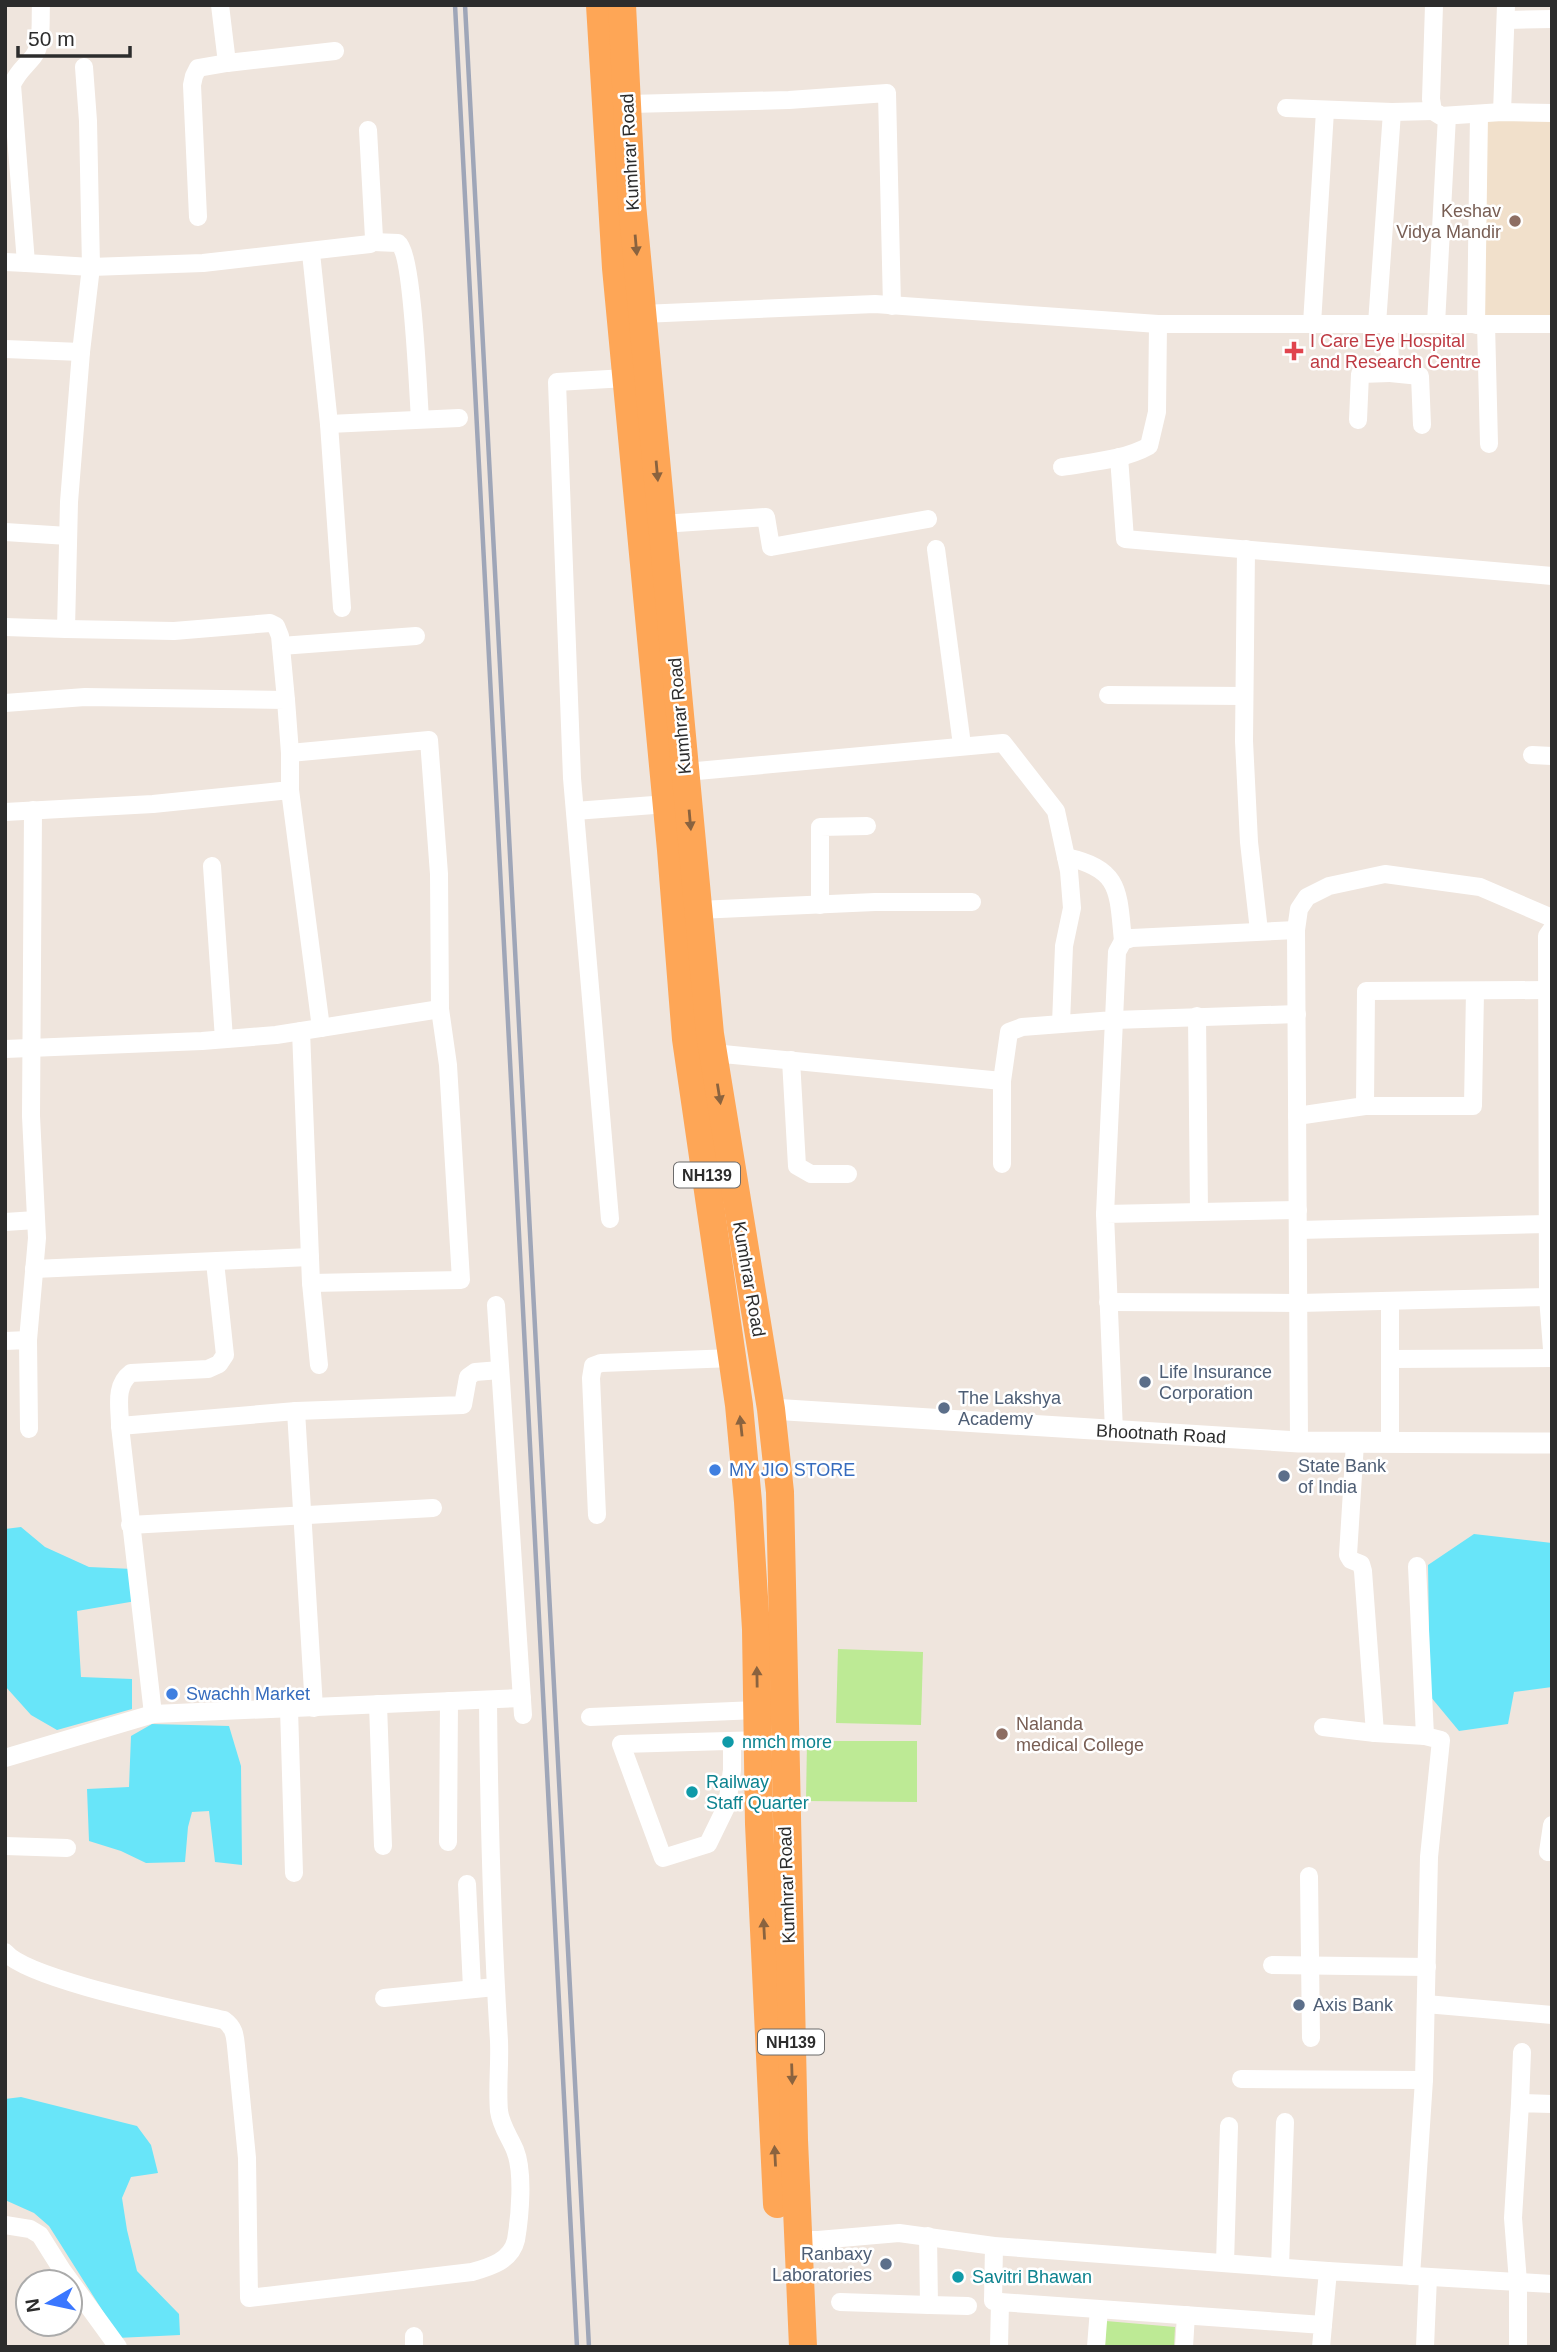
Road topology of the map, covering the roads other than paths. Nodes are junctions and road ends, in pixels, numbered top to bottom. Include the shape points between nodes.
1 (41, 5) edge
2 (220, 5) edge
3 (600, 5) edge
4 (622, 5) edge
5 (1434, 5) edge
6 (1506, 13) edge
7 (1552, 19) edge
8 (335, 51) dead end
9 (227, 63) junction
10 (84, 67) dead end
11 (629, 104) junction
12 (1286, 108) dead end
13 (1325, 111) junction
14 (1392, 112) junction
15 (1502, 112) junction
16 (1440, 113) junction
17 (1552, 113) edge
18 (1479, 114) junction
19 (368, 130) dead end
20 (619, 152) junction
21 (198, 217) dead end
22 (373, 242) junction
23 (311, 253) junction
24 (5, 262) edge
25 (26, 262) junction
26 (91, 267) junction
27 (892, 306) junction
28 (642, 314) junction
29 (1158, 324) junction
30 (1312, 324) junction
31 (1383, 324) junction
32 (1436, 324) junction
33 (1552, 324) edge
34 (1481, 325) junction
35 (5, 349) edge
36 (81, 352) junction
37 (1390, 373) junction
38 (626, 378) junction
39 (459, 418) dead end
40 (420, 419) junction
41 (1357, 420) dead end
42 (329, 424) junction
43 (1422, 425) dead end
44 (1489, 444) dead end
45 (1119, 457) junction
46 (1062, 467) dead end
47 (928, 519) dead end
48 (662, 524) junction
49 (5, 533) edge
50 (68, 536) junction
51 (936, 549) dead end
52 (1246, 549) junction
53 (1552, 576) edge
54 (342, 608) dead end
55 (5, 627) edge
56 (66, 629) junction
57 (416, 636) dead end
58 (281, 646) junction
59 (1108, 695) dead end
60 (1244, 696) junction
61 (286, 700) junction
62 (5, 703) edge
63 (962, 745) junction
64 (290, 753) junction
65 (1532, 755) dead end
66 (1552, 756) edge
67 (675, 772) junction
68 (290, 790) junction
69 (667, 804) junction
70 (33, 810) junction
71 (575, 811) junction
72 (5, 812) edge
73 (867, 826) dead end
74 (1066, 858) junction
75 (212, 866) dead end
76 (972, 902) dead end
77 (820, 905) junction
78 (698, 910) junction
79 (1552, 918) edge
80 (1552, 929) edge
81 (1296, 930) junction
82 (1259, 931) junction
83 (1123, 941) junction
84 (1475, 990) junction
85 (1547, 990) junction
86 (440, 1009) junction
87 (1297, 1014) junction
88 (1197, 1016) junction
89 (1114, 1020) junction
90 (1061, 1024) junction
91 (321, 1028) junction
92 (301, 1031) junction
93 (224, 1040) junction
94 (31, 1048) junction
95 (5, 1049) edge
96 (713, 1053) junction
97 (791, 1060) junction
98 (1002, 1081) junction
99 (1365, 1106) junction
100 (1549, 1112) edge
101 (1297, 1116) junction
102 (1002, 1164) dead end
103 (848, 1174) dead end
104 (1549, 1190) edge
105 (1298, 1210) junction
106 (1199, 1213) junction
107 (1105, 1214) junction
108 (610, 1219) dead end
109 (36, 1220) junction
110 (5, 1222) edge
111 (1548, 1224) junction
112 (1298, 1230) junction
113 (310, 1257) junction
114 (215, 1262) junction
115 (34, 1269) junction
116 (311, 1283) junction
117 (1548, 1297) junction
118 (1390, 1301) junction
119 (1108, 1303) junction
120 (1299, 1303) junction
121 (496, 1305) dead end
122 (28, 1340) junction
123 (5, 1341) edge
124 (1552, 1349) edge
125 (733, 1358) junction
126 (1552, 1358) edge
127 (1390, 1359) junction
128 (319, 1365) dead end
129 (500, 1370) junction
130 (771, 1409) junction
131 (296, 1411) junction
132 (120, 1426) junction
133 (29, 1429) dead end
134 (1114, 1432) junction
135 (1299, 1443) junction
136 (1355, 1443) junction
137 (1390, 1443) junction
138 (1552, 1443) edge
139 (433, 1508) dead end
140 (304, 1514) junction
141 (597, 1515) dead end
142 (130, 1525) junction
143 (1417, 1566) dead end
144 (449, 1701) junction
145 (488, 1701) junction
146 (378, 1704) junction
147 (314, 1708) junction
148 (289, 1709) junction
149 (757, 1710) junction
150 (153, 1714) junction
151 (590, 1717) dead end
152 (1323, 1727) dead end
153 (1375, 1733) junction
154 (1425, 1736) junction
155 (758, 1740) junction
156 (5, 1758) edge
157 (1552, 1825) edge
158 (448, 1842) dead end
159 (5, 1846) edge
160 (383, 1846) dead end
161 (67, 1848) dead end
162 (1552, 1852) edge
163 (294, 1873) dead end
164 (1309, 1876) dead end
165 (467, 1884) dead end
166 (5, 1952) edge
167 (1272, 1965) dead end
168 (1308, 1966) junction
169 (1427, 1967) junction
170 (495, 1987) junction
171 (472, 1988) junction
172 (384, 1998) dead end
173 (1426, 2004) junction
174 (1552, 2015) edge
175 (1311, 2038) dead end
176 (1522, 2052) dead end
177 (1241, 2079) dead end
178 (1424, 2080) junction
179 (1520, 2103) junction
180 (1552, 2104) edge
181 (1285, 2122) dead end
182 (1229, 2126) dead end
183 (5, 2225) edge
184 (928, 2236) junction
185 (797, 2240) junction
186 (992, 2246) junction
187 (1225, 2263) junction
188 (1280, 2267) junction
189 (1328, 2271) junction
190 (1419, 2276) junction
191 (1518, 2282) junction
192 (1552, 2284) edge
193 (840, 2302) dead end
194 (1000, 2302) junction
195 (929, 2305) junction
196 (968, 2306) dead end
197 (1099, 2309) junction
198 (1185, 2315) junction
199 (1323, 2325) junction
200 (118, 2347) edge
201 (784, 2347) edge
202 (803, 2347) edge
203 (999, 2347) edge
204 (1096, 2347) edge
205 (1184, 2347) edge
206 (1321, 2347) edge
207 (1425, 2347) edge
208 (1518, 2347) edge

1 - 25 street via 39,44 12,85
2 - 9 street
3 - 20 highway, Kumhrar Road / NH139
4 - 11 highway, Kumhrar Road / NH139
5 - 16 street via 1431,99
6 - 7 street
6 - 15 street
8 - 9 street
9 - 21 street via 198,68 194,76
10 - 26 street
11 - 20 highway, Kumhrar Road / NH139
11 - 27 street via 887,93
12 - 13 street
13 - 14 street
13 - 30 street
14 - 16 street
14 - 31 street
15 - 17 street
15 - 18 street
16 - 18 street
16 - 32 street
18 - 34 street
19 - 22 street
20 -> 28 highway, Kumhrar Road / NH139
20 - 38 highway, Kumhrar Road / NH139
22 - 23 street
22 - 40 street via 398,243 404,250
23 - 26 street
23 - 42 street
24 - 25 street
25 - 26 street
26 - 36 street
27 - 28 street
27 - 29 street
28 -> 48 highway, Kumhrar Road / NH139
29 - 30 street
29 - 45 street via 1153,437 1149,446
30 - 31 street
31 - 32 street
31 - 37 street
32 - 34 street
33 - 34 street
34 - 44 street
35 - 36 street
36 - 50 street
37 - 41 street via 1360,374
37 - 43 street via 1420,376
38 - 67 highway, Kumhrar Road / NH139
38 - 71 street via 557,382
39 - 40 street
40 - 42 street
42 - 54 street
45 - 46 street
45 - 52 street via 1125,539
47 - 48 street via 771,547 766,517
48 - 67 highway, Kumhrar Road / NH139
49 - 50 street
50 - 56 street
51 - 63 street
52 - 53 street
52 - 60 street
55 - 56 street
56 - 58 street via 174,631 270,624 276,625
57 - 58 street
58 - 61 street
59 - 60 street
60 - 82 street via 1249,842
61 - 62 street via 85,697
61 - 64 street
63 - 67 street
63 - 74 street via 1003,743 1056,811
64 - 68 street
64 - 86 street via 429,740 439,874
65 - 66 street
67 - 69 highway, Kumhrar Road / NH139
67 -> 78 highway, Kumhrar Road / NH139
68 - 70 street
68 - 91 street
69 - 71 street
69 - 125 highway, Kumhrar Road / NH139 via 686,1040
70 - 72 street
70 - 94 street
71 - 108 street
73 - 77 street via 820,827
74 - 83 street via 1091,863 1111,880 1119,896
74 - 90 street via 1072,908 1064,946
75 - 93 street
76 - 77 street
77 - 78 street
78 - 96 highway, Kumhrar Road / NH139
79 - 81 street via 1480,887 1385,874 1352,879 1307,897 1299,909
80 - 85 street via 1547,936
81 - 82 street
81 - 87 street
82 - 83 street
83 - 89 street via 1116,952
84 - 85 street
84 - 99 street via 1366,991
84 - 99 street via 1473,1106
85 - 100 street
86 - 91 street
86 - 116 street via 448,1065 461,1280
87 - 88 street
87 - 101 street
88 - 89 street
88 - 106 street
89 - 90 street
89 - 107 street
90 - 98 street via 1009,1032
91 - 92 street
92 - 93 street
92 - 113 street
93 - 94 street
94 - 95 street
94 - 109 street
96 - 97 street
96 -> 130 highway, Kumhrar Road / NH139
97 - 98 street
97 - 103 street via 797,1166 811,1174
98 - 102 street
99 - 101 street
100 - 104 street
101 - 105 street
104 - 111 street
105 - 106 street
105 - 112 street
106 - 107 street
107 - 119 street
109 - 110 street
109 - 115 street
111 - 112 street
111 - 117 street
112 - 120 street
113 - 114 street
113 - 116 street
114 - 115 street
114 - 132 street via 225,1355 208,1369 131,1373 119,1390
115 - 122 street
116 - 128 street
117 - 118 street
117 - 124 street
118 - 120 street
118 - 127 street
119 - 120 street
119 - 134 street
120 - 135 street
121 - 129 street
122 - 123 street
122 - 133 street
125 - 141 street via 593,1366
149 -> 125 highway, Kumhrar Road / NH139 via 748,1502
126 - 127 street
127 - 137 street
129 - 131 street via 475,1371 468,1377 463,1405
129 - 145 street via 522,1706
130 - 134 street, Bhootnath Road
130 - 155 highway, Kumhrar Road / NH139 via 780,1492
131 - 132 street
131 - 140 street
132 - 142 street
134 - 135 street, Bhootnath Road
135 - 136 street, Bhootnath Road
136 - 137 street, Bhootnath Road
136 - 153 street via 1348,1555 1363,1571
137 - 138 street, Bhootnath Road
139 - 140 street
140 - 142 street
140 - 147 street
142 - 150 street
143 - 154 street
144 - 145 street
144 - 146 street
144 - 158 street
145 - 170 street
146 - 147 street
146 - 160 street
147 - 148 street
148 - 150 street
148 - 163 street
149 - 151 street
149 - 155 highway, Kumhrar Road / NH139
150 - 156 street
152 - 153 street
153 - 154 street
154 - 169 street via 1441,1740 1429,1857
155 - 155 street via 621,1744 663,1858 708,1844 727,1805 732,1770
155 -> 185 highway, Kumhrar Road / NH139
201 -> 155 highway, Kumhrar Road / NH139
157 - 162 street via 1548,1852
159 - 161 street
164 - 168 street
165 - 171 street
166 - 170 street via 47,1976 230,2024 247,2158 249,2298 472,2272 495,2266 508,2256 515,2243 519,2170 499,2110
167 - 168 street
168 - 169 street
168 - 175 street
169 - 173 street
170 - 171 street
171 - 172 street
173 - 174 street
173 - 178 street
176 - 179 street
177 - 178 street
178 - 190 street
179 - 180 street
179 - 191 street via 1513,2218
181 - 188 street
182 - 187 street
183 - 200 street via 40,2235
184 - 185 street via 899,2233
184 - 186 street
184 - 195 street
185 - 202 highway, Kumhrar Road / NH139
186 - 187 street
186 - 194 street via 993,2301
187 - 188 street
188 - 189 street
189 - 190 street
189 - 199 street
190 - 191 street
190 - 207 street
191 - 192 street
191 - 208 street
193 - 195 street
194 - 197 street
194 - 203 street
195 - 196 street
197 - 198 street
197 - 204 street
198 - 199 street
198 - 205 street
199 - 206 street

